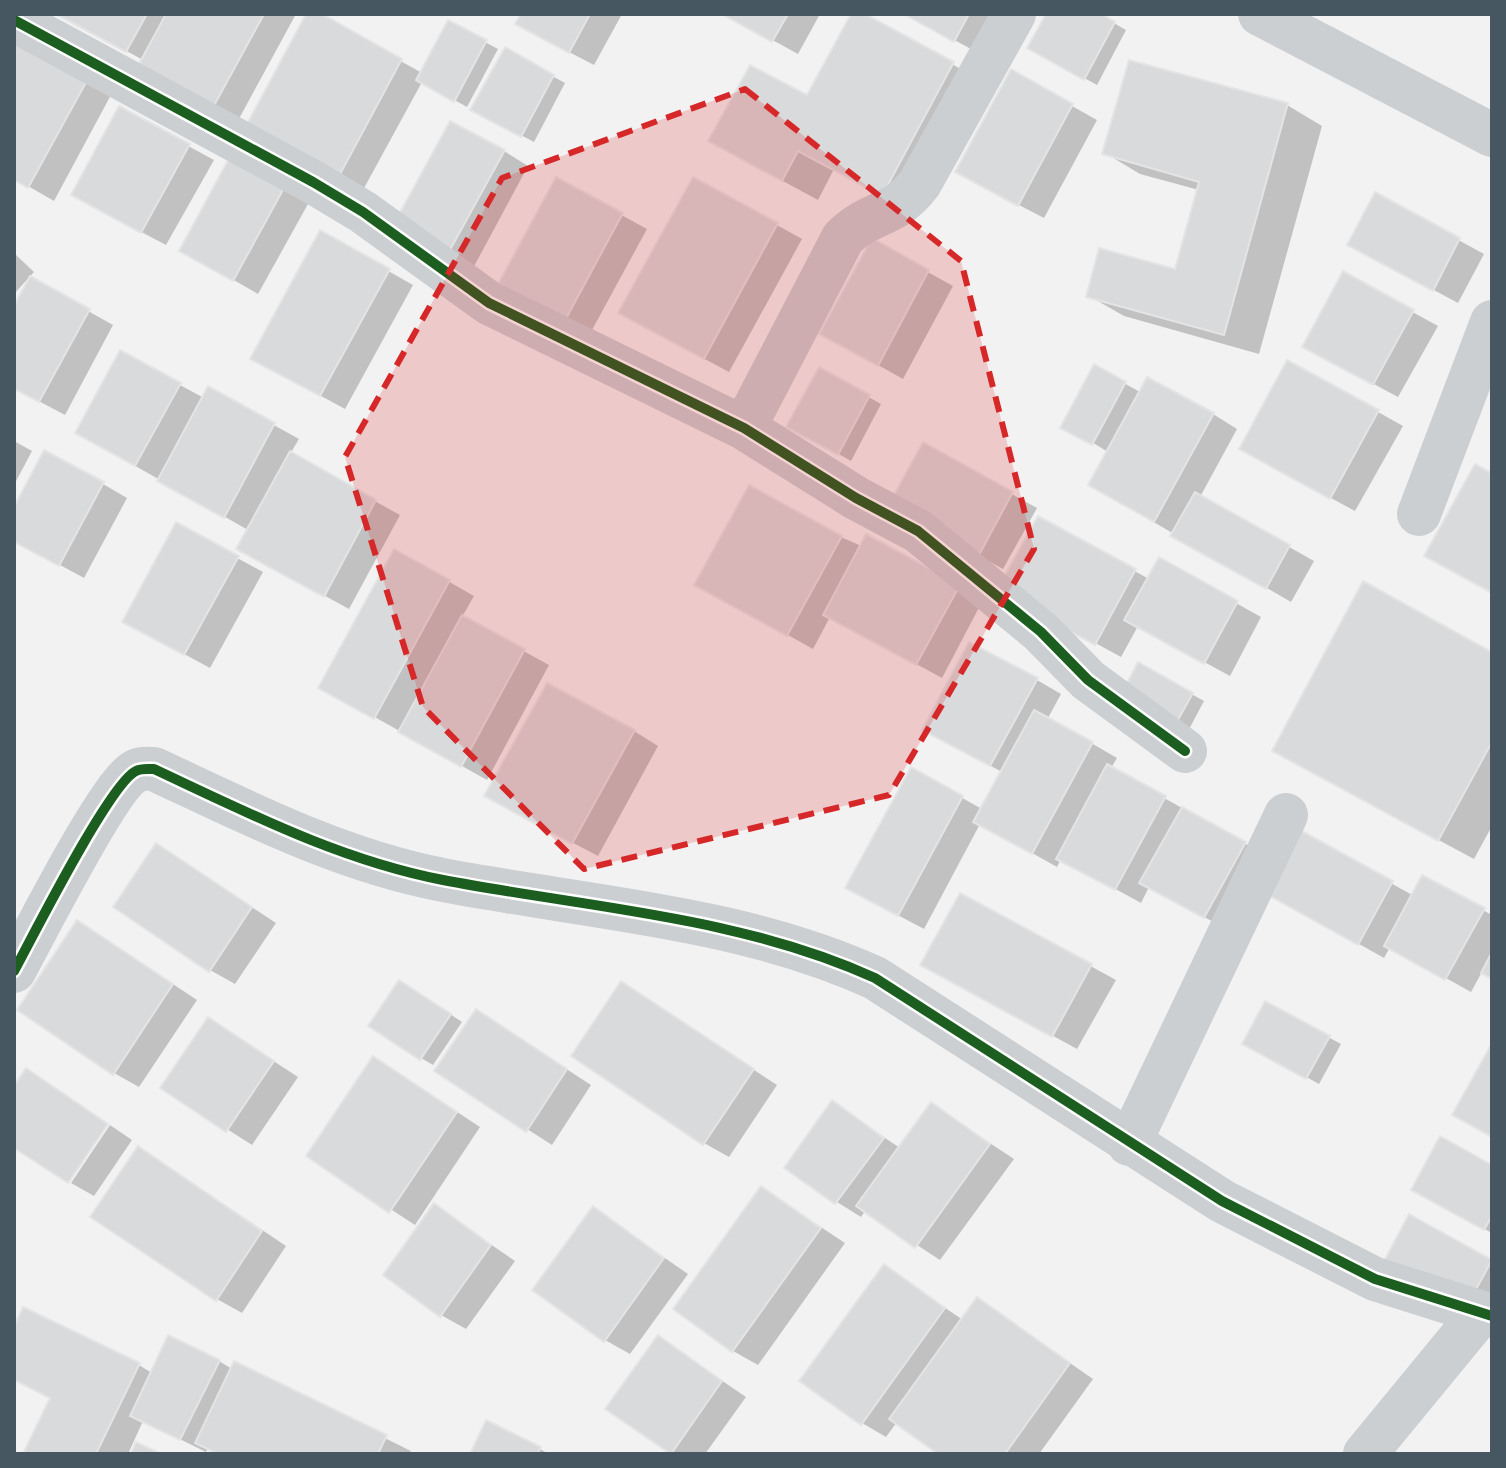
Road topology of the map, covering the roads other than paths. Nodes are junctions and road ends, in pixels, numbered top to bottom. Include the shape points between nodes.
1 (1014, 14) edge
2 (1260, 14) edge
3 (14, 20) edge
4 (1492, 135) edge
5 (1492, 322) edge
6 (744, 428) junction
7 (1419, 514) dead end
8 (1185, 751) dead end
9 (1286, 815) dead end
10 (14, 971) edge
11 (1129, 1144) junction
12 (1487, 1314) edge
13 (1365, 1454) edge

1 - 6 street via 905,203 860,221 843,238
2 - 4 street
3 - 6 street via 325,189 489,303
5 - 7 street
6 - 8 street via 918,531 1030,623 1088,680
9 - 11 street
10 - 11 street via 102,812 137,769 154,769 293,836 441,879 649,911 839,961 875,978
11 - 12 street via 1304,1246 1375,1279
12 - 13 street

